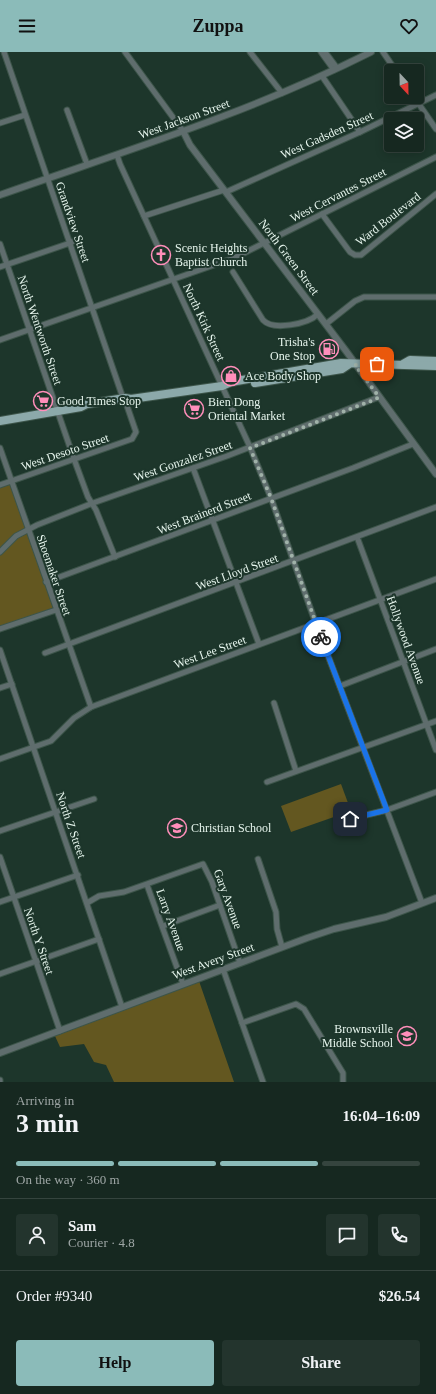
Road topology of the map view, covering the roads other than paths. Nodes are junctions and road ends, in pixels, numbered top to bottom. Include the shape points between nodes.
1 (4, 52) edge
2 (125, 52) edge
3 (250, 52) edge
4 (321, 52) edge
5 (325, 52) edge
6 (371, 52) edge
7 (383, 52) edge
8 (391, 64) edge
9 (336, 69) junction
10 (322, 76) junction
11 (282, 93) junction
12 (436, 95) edge
13 (424, 101) edge
14 (419, 104) joint
15 (67, 110) dead end
16 (25, 115) junction
17 (0, 124) edge
18 (436, 129) edge
19 (183, 131) junction
20 (360, 132) junction
21 (117, 154) junction
22 (436, 157) edge
23 (87, 164) junction
24 (48, 178) junction
25 (225, 191) junction
26 (436, 194) edge
27 (0, 195) edge
28 (322, 214) junction
29 (144, 216) junction
30 (79, 238) dead end
31 (70, 243) junction
32 (0, 244) edge
33 (265, 244) junction
34 (7, 265) junction
35 (0, 267) edge
36 (233, 272) dead end
37 (173, 279) junction
38 (436, 296) edge
39 (92, 308) junction
40 (318, 314) junction
41 (326, 324) junction
42 (30, 329) junction
43 (0, 340) edge
44 (436, 361) edge
45 (403, 364) junction
46 (352, 365) junction
47 (436, 366) edge
48 (224, 385) junction
49 (379, 397) junction
50 (127, 400) junction
51 (57, 411) junction
52 (0, 420) edge
53 (135, 437) joint
54 (413, 444) junction
55 (0, 448) edge
56 (250, 448) junction
57 (74, 459) junction
58 (193, 468) junction
59 (436, 474) edge
60 (11, 481) junction
61 (0, 485) edge
62 (271, 498) junction
63 (93, 503) junction
64 (436, 508) edge
65 (213, 520) junction
66 (28, 530) junction
67 (357, 537) junction
68 (0, 552) edge
69 (115, 557) junction
70 (294, 561) junction
71 (436, 579) edge
72 (46, 582) junction
73 (236, 583) junction
74 (380, 600) junction
75 (56, 610) junction
76 (316, 624) junction
77 (0, 629) edge
78 (259, 644) junction
79 (68, 645) junction
80 (436, 649) edge
81 (0, 650) edge
82 (45, 653) dead end
83 (403, 662) junction
84 (12, 684) junction
85 (340, 686) junction
86 (0, 688) edge
87 (274, 703) dead end
88 (91, 707) junction
89 (436, 721) edge
90 (426, 724) junction
91 (34, 748) junction
92 (363, 748) junction
93 (436, 750) edge
94 (0, 759) edge
95 (296, 771) junction
96 (267, 782) dead end
97 (436, 792) edge
98 (94, 798) dead end
99 (387, 810) junction
100 (56, 811) junction
101 (337, 822) dead end
102 (0, 831) edge
103 (0, 857) edge
104 (258, 859) dead end
105 (78, 875) junction
106 (147, 885) junction
107 (13, 897) junction
108 (436, 898) edge
109 (0, 902) edge
110 (87, 903) junction
111 (422, 903) junction
112 (220, 905) junction
113 (163, 926) junction
114 (99, 939) junction
115 (282, 947) junction
116 (36, 961) junction
117 (240, 963) junction
118 (223, 969) junction
119 (0, 974) edge
120 (183, 984) junction
121 (122, 1007) junction
122 (242, 1023) junction
123 (60, 1031) junction
124 (0, 1053) edge
125 (263, 1082) edge
126 (343, 1082) edge

1 - 16 street, Grandview Street
2 - 19 street, North Green Street
3 - 11 street
4 - 9 street
5 - 9 street
6 - 9 street, West Jackson Street
7 - 8 street
9 - 10 street, West Jackson Street
10 - 11 street, West Jackson Street
10 - 20 street
11 - 19 street, West Jackson Street
12 - 13 street, West Gadsden Street
14 - 18 street
14 - 20 street, West Gadsden Street
15 - 23 street
16 - 17 street
16 - 24 street, Grandview Street
19 - 21 street, West Jackson Street
19 - 25 street, North Green Street via 190,145
20 - 25 street, West Gadsden Street
21 - 23 street, West Jackson Street
21 - 29 street, North Kirk Street
22 - 28 street, West Cervantes Street
23 - 24 street, West Jackson Street
24 - 27 street, West Jackson Street
24 - 31 street, Grandview Street
25 - 29 street, West Gadsden Street
25 - 33 street, North Green Street
26 - 28 street, Ward Boulevard via 361,255 350,252
28 - 33 street, West Cervantes Street
29 - 37 street, North Kirk Street
30 - 31 street
31 - 34 street
31 - 39 street, Grandview Street
32 - 34 street, North Wentworth Street
33 - 37 street, West Cervantes Street via 234,258
33 - 40 street, North Green Street
34 - 35 street
34 - 42 street, North Wentworth Street
36 - 40 street via 263,320 269,325 308,321
37 - 39 street, West Cervantes Street
37 - 48 street, North Kirk Street
38 - 41 street via 364,297
39 - 42 street, West Cervantes Street
39 - 50 street, Grandview Street
40 - 41 street, North Green Street
41 - 46 street, North Green Street
42 - 43 street, West Cervantes Street
42 - 51 street, North Wentworth Street
44 - 45 main road via 410,360
45 - 46 main road
45 - 47 main road via 410,367
46 - 48 main road via 342,370 265,382
46 - 49 street, North Green Street
48 - 50 main road
48 - 56 street, North Kirk Street
49 - 54 street, North Green Street
49 - 56 street, West Gonzalez Street
50 - 51 main road
50 - 53 street, Grandview Street via 136,432
51 - 52 main road
51 - 57 street, North Wentworth Street
53 - 57 street, West Desoto Street
54 - 59 street, North Green Street
54 - 62 street, West Brainerd Street
55 - 60 street, Shoemaker Street
56 - 58 street, West Gonzalez Street
56 - 62 street, North Kirk Street
57 - 60 street, West Desoto Street
57 - 63 street, North Wentworth Street via 88,497
58 - 63 street, West Gonzalez Street
58 - 65 street
60 - 61 street, West Desoto Street
60 - 66 street, Shoemaker Street
62 - 65 street, West Brainerd Street
62 - 70 street, North Kirk Street
63 - 66 street, West Gonzalez Street
63 - 69 street, North Wentworth Street
64 - 67 street, West Lloyd Street
65 - 69 street, West Brainerd Street
65 - 73 street
66 - 68 street, West Gonzalez Street via 16,536
66 - 72 street, Shoemaker Street
67 - 70 street, West Lloyd Street
67 - 74 street, Hollywood Avenue
69 - 72 street, West Brainerd Street
70 - 73 street, West Lloyd Street
70 - 76 street, North Kirk Street
71 - 74 street, West Lee Street
72 - 75 street, Shoemaker Street
73 - 78 street
73 - 79 street, West Lloyd Street
74 - 76 street, West Lee Street
74 - 83 street, Hollywood Avenue
75 - 77 street
75 - 79 street, Shoemaker Street
76 - 78 street, West Lee Street
76 - 85 street, North Kirk Street
78 - 88 street, West Lee Street
79 - 82 street, West Lloyd Street
79 - 88 street, Shoemaker Street
80 - 83 street
81 - 84 street, North Z Street
83 - 85 street
83 - 90 street, Hollywood Avenue
84 - 86 street
84 - 91 street, North Z Street
85 - 92 street, North Kirk Street
87 - 95 street
88 - 91 street, West Lee Street via 74,718 55,739
89 - 90 street
90 - 92 street
90 - 93 street, Hollywood Avenue
91 - 94 street, West Lee Street
91 - 100 street, North Z Street
92 - 95 street
92 - 99 street, North Kirk Street
95 - 96 street
97 - 99 street
98 - 100 street
99 - 101 street
99 - 111 street, North Kirk Street
100 - 102 street
100 - 105 street, North Z Street
103 - 107 street, North Y Street
104 - 115 street via 276,912
105 - 107 street
105 - 110 street, North Z Street
106 - 110 street via 99,896
106 - 112 street, Gary Avenue via 204,864
106 - 113 street, Larry Avenue
107 - 109 street
107 - 116 street, North Y Street
108 - 111 street, West Avery Street
110 - 114 street, North Z Street
111 - 115 street, West Avery Street
112 - 113 street
112 - 117 street, Gary Avenue
113 - 120 street, Larry Avenue
114 - 116 street
114 - 121 street, North Z Street
115 - 117 street, West Avery Street
116 - 119 street
116 - 123 street, North Y Street
117 - 118 street, West Avery Street
118 - 120 street, West Avery Street
118 - 122 street
120 - 121 street, West Avery Street
121 - 123 street, West Avery Street
122 - 125 street
122 - 126 street via 290,1005 302,1006 343,1073
123 - 124 street, West Avery Street

